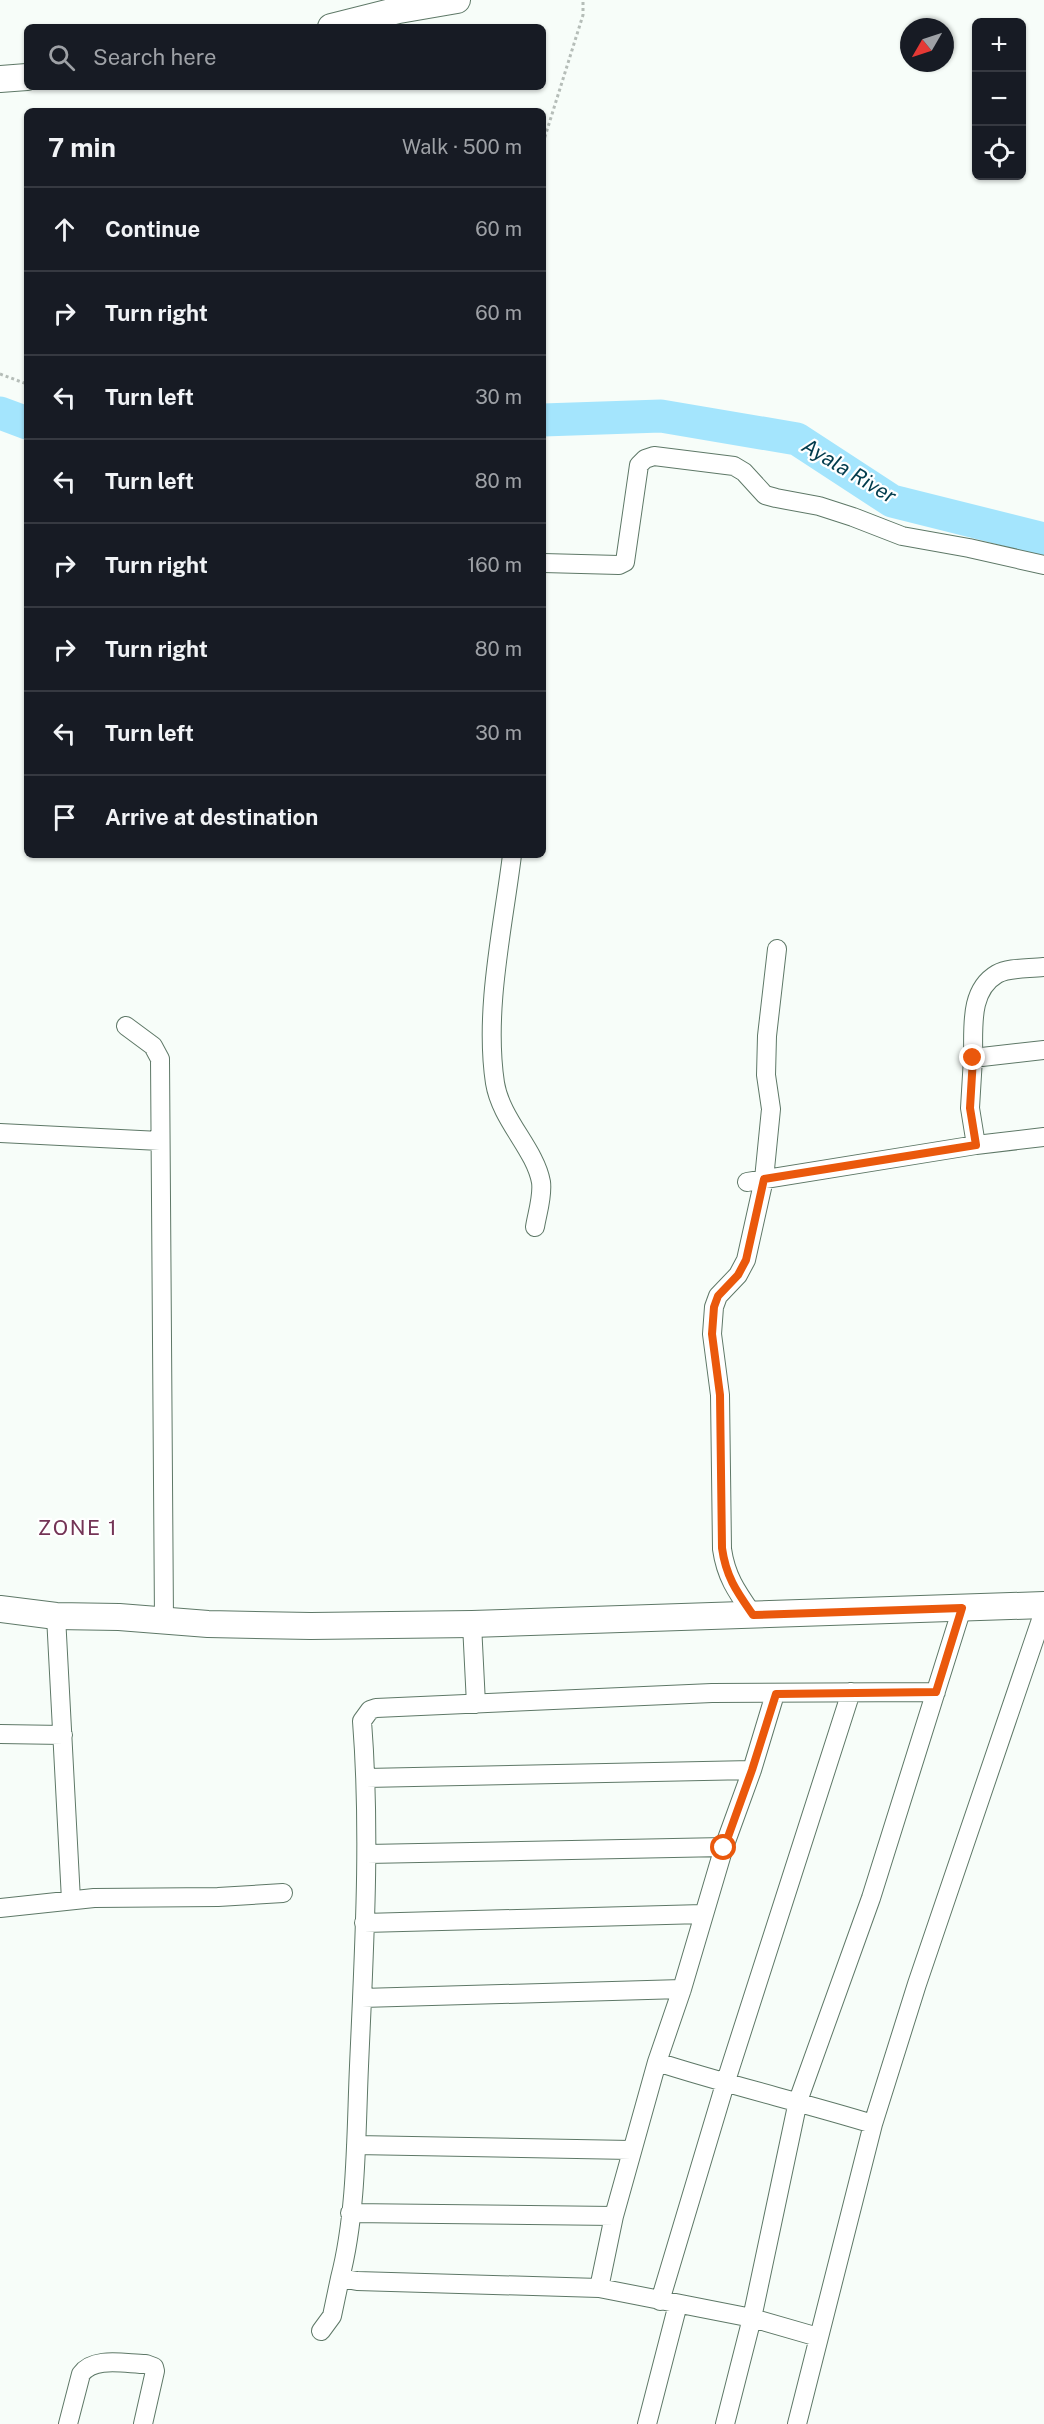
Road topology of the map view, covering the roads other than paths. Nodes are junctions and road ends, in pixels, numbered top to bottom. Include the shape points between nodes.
1 (457, 0) edge
2 (343, 24) edge
3 (24, 77) edge
4 (0, 79) edge
5 (546, 563) edge
6 (1044, 565) edge
7 (512, 858) edge
8 (777, 949) dead end
9 (1044, 967) edge
10 (126, 1026) dead end
11 (1044, 1050) edge
12 (973, 1058) junction
13 (0, 1133) edge
14 (1044, 1137) edge
15 (160, 1141) junction
16 (976, 1145) junction
17 (756, 1181) junction
18 (535, 1227) dead end
19 (1044, 1605) edge
20 (962, 1608) junction
21 (0, 1609) edge
22 (1044, 1611) edge
23 (753, 1615) junction
24 (56, 1616) junction
25 (164, 1621) junction
26 (472, 1624) junction
27 (851, 1692) junction
28 (936, 1692) junction
29 (776, 1694) junction
30 (476, 1704) junction
31 (0, 1734) edge
32 (63, 1735) junction
33 (752, 1770) junction
34 (366, 1778) junction
35 (724, 1848) junction
36 (367, 1854) junction
37 (284, 1893) dead end
38 (70, 1900) junction
39 (0, 1908) edge
40 (703, 1914) junction
41 (364, 1923) junction
42 (682, 1989) junction
43 (362, 1998) junction
44 (657, 2062) junction
45 (725, 2084) junction
46 (798, 2101) junction
47 (873, 2124) junction
48 (356, 2145) junction
49 (632, 2150) junction
50 (350, 2213) junction
51 (614, 2216) junction
52 (340, 2278) junction
53 (598, 2288) junction
54 (669, 2302) junction
55 (752, 2318) junction
56 (321, 2331) dead end
57 (818, 2337) junction
58 (68, 2424) edge
59 (143, 2424) edge
60 (647, 2424) edge
61 (725, 2424) edge
62 (797, 2424) edge

1 - 2 street
3 - 4 street
5 - 6 street via 625,562 639,465 654,456 734,466 765,495 819,506 902,536
7 - 18 street via 491,1043 496,1086 506,1115 538,1171 541,1186
8 - 17 street via 765,1075 771,1108
9 - 12 street via 997,974 981,989 974,1005
10 - 15 street via 153,1046 160,1059
11 - 12 street
12 - 16 street via 970,1108
13 - 15 street
14 - 16 street
15 - 25 street
16 - 17 street
17 - 23 street via 746,1260 718,1296 712,1334 720,1395 724,1567
19 - 20 street
20 - 23 street
20 - 28 street
21 - 24 street
22 - 47 street
23 - 26 street
24 - 25 street
24 - 32 street
25 - 26 street via 310,1626
26 - 30 street
27 - 28 street
27 - 29 street
27 - 45 street
28 - 46 street via 870,1898
29 - 30 street via 712,1693
29 - 33 street
30 - 34 street via 370,1710 362,1721
31 - 32 street
32 - 38 street
33 - 34 street
33 - 35 street
34 - 36 street
35 - 36 street
35 - 40 street
36 - 41 street
37 - 38 street
38 - 39 street
40 - 41 street
40 - 42 street
41 - 43 street
42 - 43 street
42 - 44 street
43 - 48 street
44 - 45 street
44 - 49 street
45 - 46 street
45 - 54 street
46 - 47 street
46 - 55 street
47 - 57 street
48 - 49 street
48 - 50 street
49 - 51 street
50 - 51 street
50 - 52 street
51 - 53 street
52 - 53 street
52 - 56 street via 332,2316
53 - 54 street
54 - 55 street
54 - 60 street
55 - 57 street
55 - 61 street
57 - 62 street
58 - 59 street via 81,2374 94,2363 154,2367

